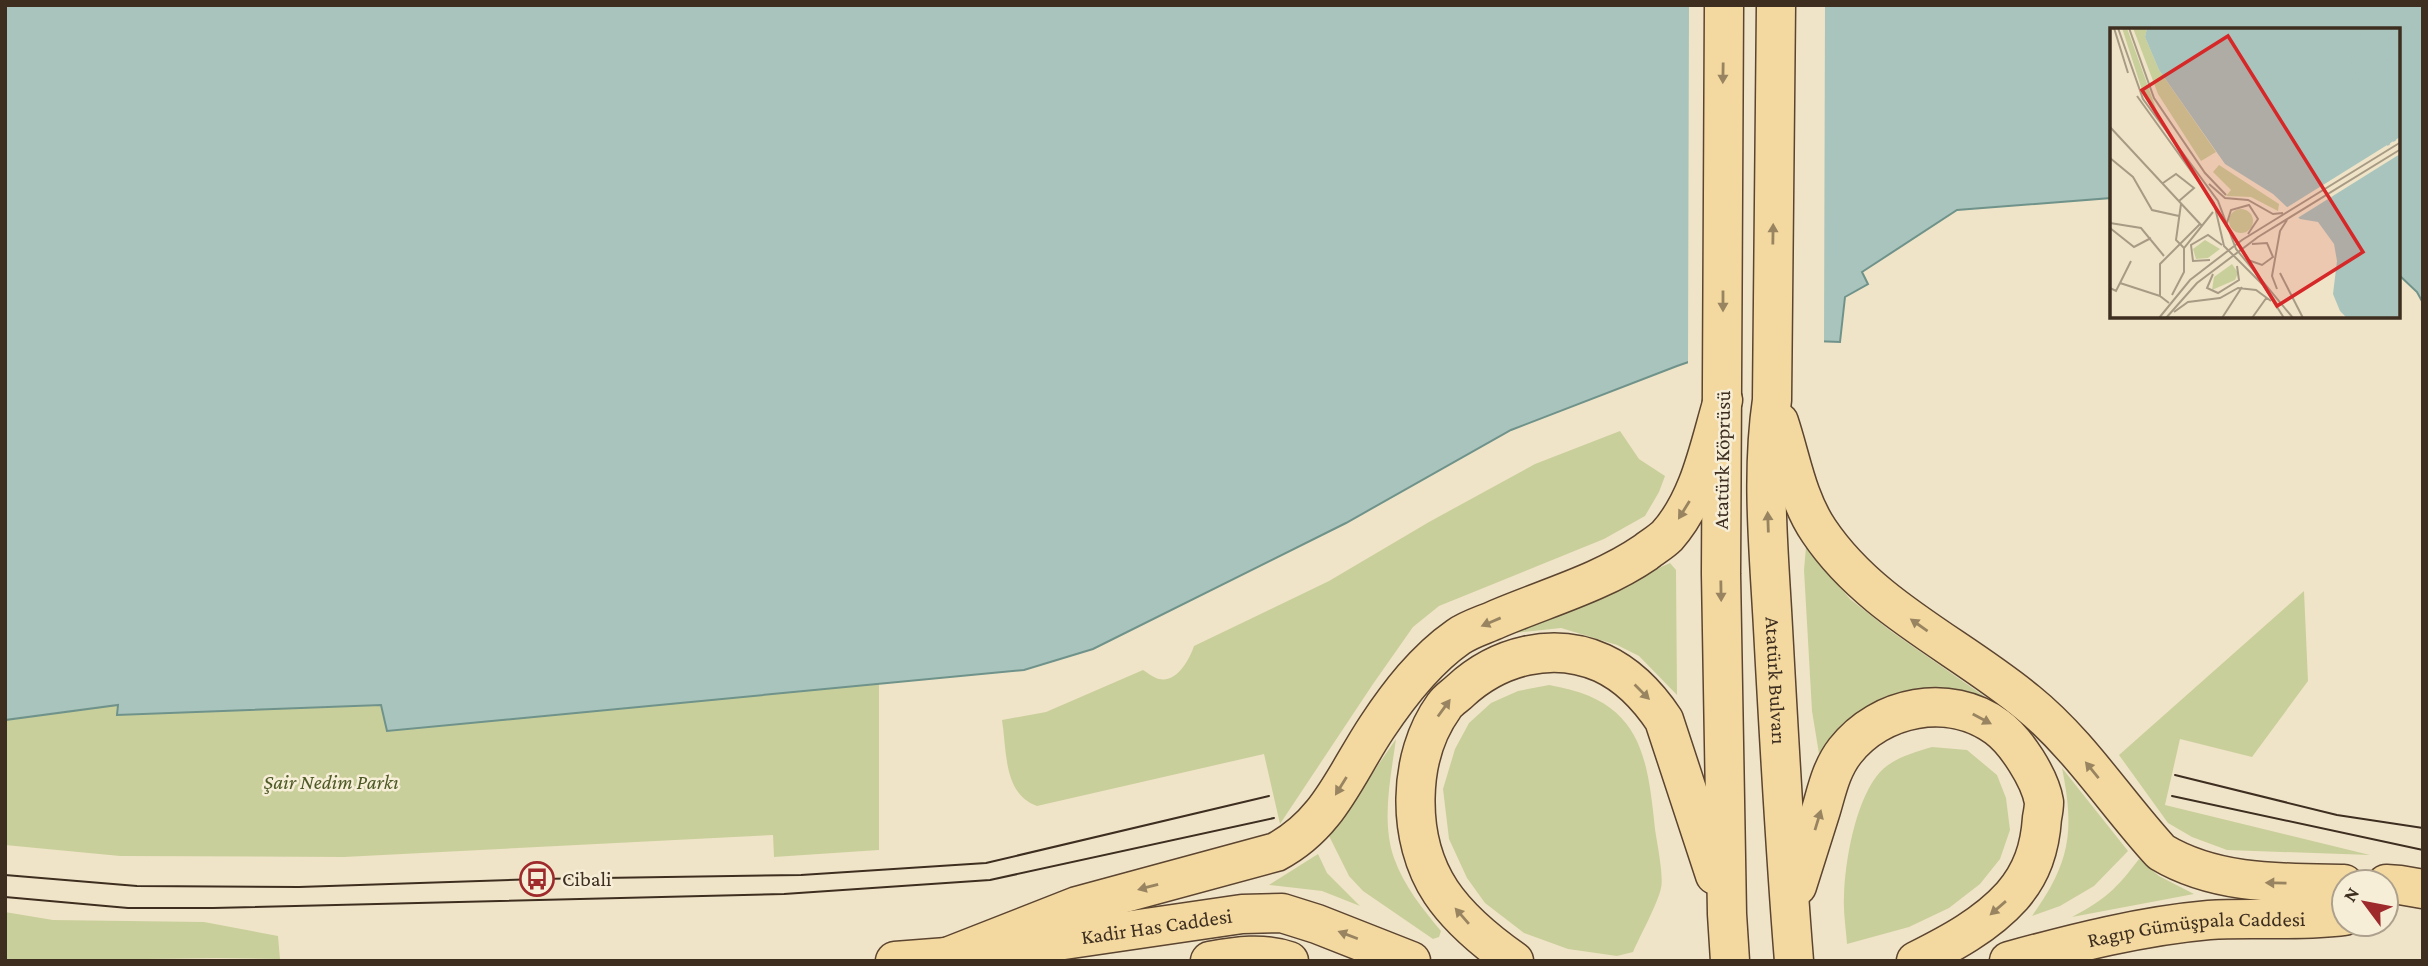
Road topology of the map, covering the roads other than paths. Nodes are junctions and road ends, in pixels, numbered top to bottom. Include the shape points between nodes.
1 (1724, 5) edge
2 (1776, 5) edge
3 (1723, 400) junction
4 (1772, 400) junction
5 (2330, 884) edge
6 (2400, 885) edge
7 (2423, 890) edge
8 (2423, 905) edge
9 (1790, 908) junction
10 (2400, 908) edge
11 (1727, 914) junction
12 (2330, 916) edge
13 (947, 957) junction
14 (895, 961) edge
15 (1210, 961) edge
16 (1289, 961) edge
17 (1412, 961) edge
18 (1514, 961) edge
19 (1730, 961) edge
20 (1794, 961) edge
21 (1916, 961) edge
22 (2009, 961) edge

1 -> 3 main road, Atatürk Köprüsü
4 -> 2 main road
3 -> 11 main road, Atatürk Köprüsü
3 -> 13 main road via 1700,482 1666,538 1623,568 1460,635 1402,692 1328,807 1295,842 1276,852 1077,906
5 -> 4 main road via 2262,883 2219,875 2179,863 2161,852 2064,736 2027,702 1894,608 1845,564 1807,509
9 -> 4 main road, Atatürk Bulvarı via 1767,515 1767,433
6 - 7 main road
8 - 10 main road
9 - 20 main road, Atatürk Bulvarı
9 -> 21 main road via 1832,773 1845,751 1871,726 1901,711 1936,706 1973,713 1997,727 2030,766 2044,802 2037,854 2012,896 1992,914 1956,942
18 -> 11 main road via 1477,933 1441,892 1423,857 1416,818 1417,778 1425,740 1445,704 1500,662 1536,653 1571,654 1602,663 1651,701 1664,720
11 - 19 main road
12 - 22 main road, Ragıp Gümüşpala Caddesi via 2211,920 2145,928
13 - 14 main road, Kadir Has Caddesi
17 -> 13 main road, Kadir Has Caddesi via 1282,914 1171,923
15 - 16 main road, Kadir Has Caddesi via 1244,955

